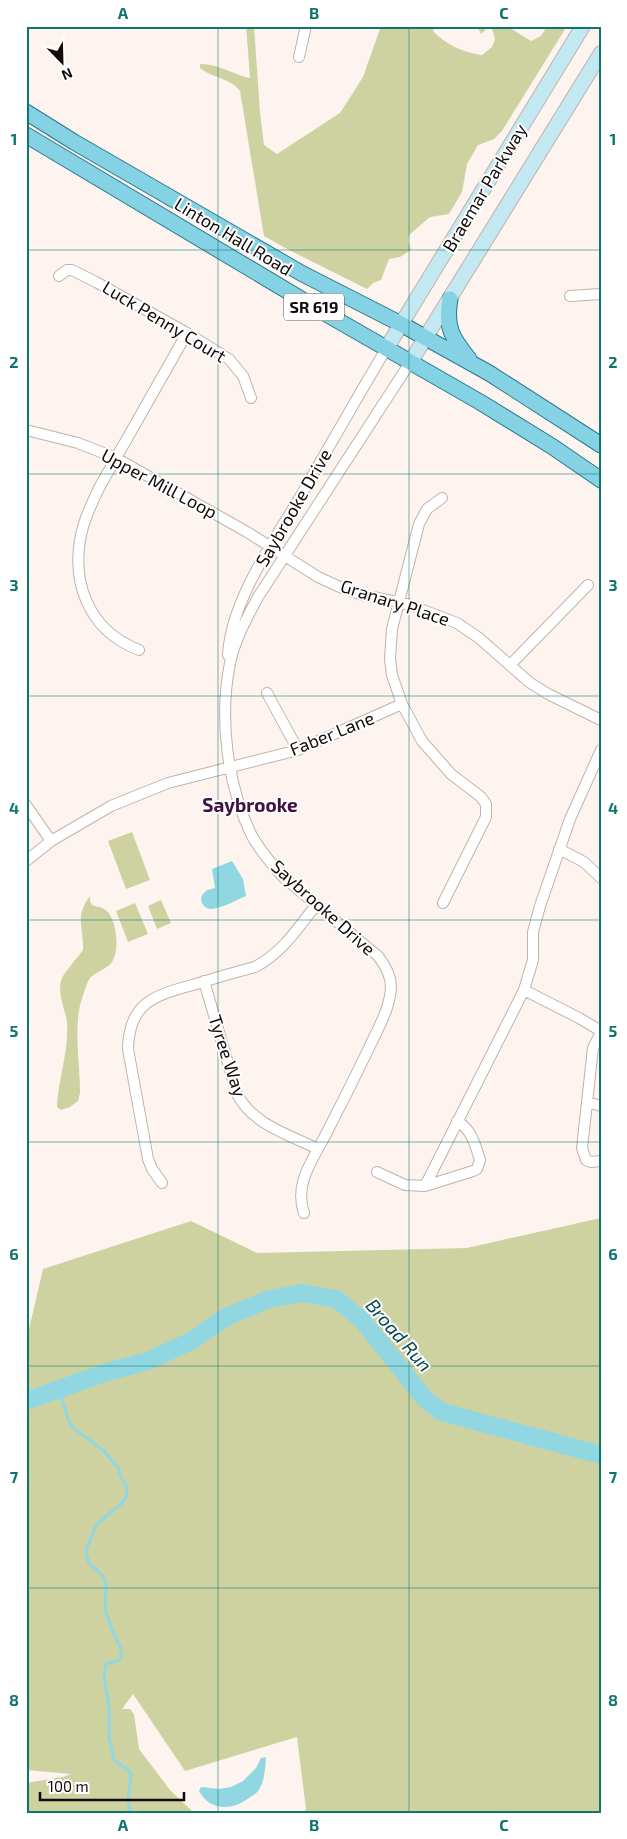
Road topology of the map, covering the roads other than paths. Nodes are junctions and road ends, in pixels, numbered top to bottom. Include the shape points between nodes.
1 (306, 26) edge
2 (583, 26) edge
3 (601, 52) edge
4 (299, 57) dead end
5 (26, 112) edge
6 (26, 135) edge
7 (59, 276) dead end
8 (601, 294) edge
9 (570, 296) dead end
10 (450, 299) junction
11 (401, 324) junction
12 (187, 333) junction
13 (426, 338) junction
14 (386, 349) junction
15 (411, 361) junction
16 (473, 364) junction
17 (251, 398) dead end
18 (26, 430) edge
19 (601, 445) edge
20 (116, 458) junction
21 (601, 480) edge
22 (442, 498) dead end
23 (270, 547) junction
24 (285, 556) junction
25 (588, 585) dead end
26 (399, 602) junction
27 (139, 650) dead end
28 (510, 665) junction
29 (228, 677) junction
30 (267, 694) dead end
31 (402, 704) junction
32 (601, 720) edge
33 (298, 750) junction
34 (601, 750) edge
35 (231, 766) junction
36 (26, 806) edge
37 (51, 841) junction
38 (559, 848) junction
39 (26, 861) edge
40 (601, 878) edge
41 (443, 904) dead end
42 (316, 905) junction
43 (204, 981) junction
44 (524, 990) junction
45 (601, 1032) edge
46 (587, 1102) junction
47 (601, 1106) edge
48 (457, 1121) junction
49 (318, 1149) junction
50 (601, 1161) edge
51 (377, 1172) dead end
52 (162, 1183) dead end
53 (425, 1186) junction
54 (304, 1213) dead end

1 - 4 street
2 - 11 street, Braemar Parkway
3 - 10 street, Braemar Parkway
5 - 11 main road, Linton Hall Road / SR 619 via 301,273
6 - 14 main road, Linton Hall Road / SR 619
7 - 12 street, Luck Penny Court via 72,270
8 - 9 street
10 - 13 street, Braemar Parkway
10 - 16 main road via 451,333
11 - 13 main road, Linton Hall Road / SR 619
11 - 14 street, Braemar Parkway
12 - 17 street, Luck Penny Court via 236,366
12 - 20 street
13 - 15 street, Braemar Parkway
13 - 16 main road, Linton Hall Road / SR 619
14 - 15 main road, Linton Hall Road / SR 619
14 - 23 street, Saybrooke Drive
15 - 21 main road, Linton Hall Road / SR 619
15 - 24 street, Saybrooke Drive
16 - 19 main road, Linton Hall Road / SR 619
18 - 20 street, Upper Mill Loop via 78,443
20 - 23 street, Upper Mill Loop
20 - 27 street via 99,488 84,527 78,558 79,573 87,602 104,629 125,645
22 - 26 street via 422,517
23 - 24 street, Upper Mill Loop
23 - 29 street, Saybrooke Drive via 236,614 228,648
24 - 26 street, Granary Place via 340,587
24 - 29 street, Saybrooke Drive via 245,622
25 - 28 street
26 - 28 street, Granary Place via 457,623
26 - 31 street via 392,629 390,659
28 - 32 street, Granary Place via 548,694
29 - 35 street, Saybrooke Drive via 226,722
30 - 33 street
31 - 33 street, Faber Lane
31 - 41 street via 436,758 481,797 487,809
33 - 35 street, Faber Lane
34 - 38 street
35 - 37 street via 168,783 111,806
35 - 42 street, Saybrooke Drive via 243,813 255,840 283,877
36 - 37 street
37 - 39 street
38 - 40 street via 584,862
38 - 44 street via 533,932 533,960
42 - 43 street via 278,952 266,961
42 - 49 street, Saybrooke Drive via 378,956 388,972 391,986 385,1014
43 - 49 street, Tyree Way via 242,1104 263,1122
43 - 52 street via 152,999 134,1018 128,1038 148,1159
44 - 45 street
44 - 48 street
45 - 46 street via 593,1048
46 - 47 street
46 - 50 street via 582,1148 586,1160
48 - 53 street
48 - 53 street via 471,1133 480,1164 473,1172
49 - 54 street, Saybrooke Drive via 301,1186
51 - 53 street via 405,1185

